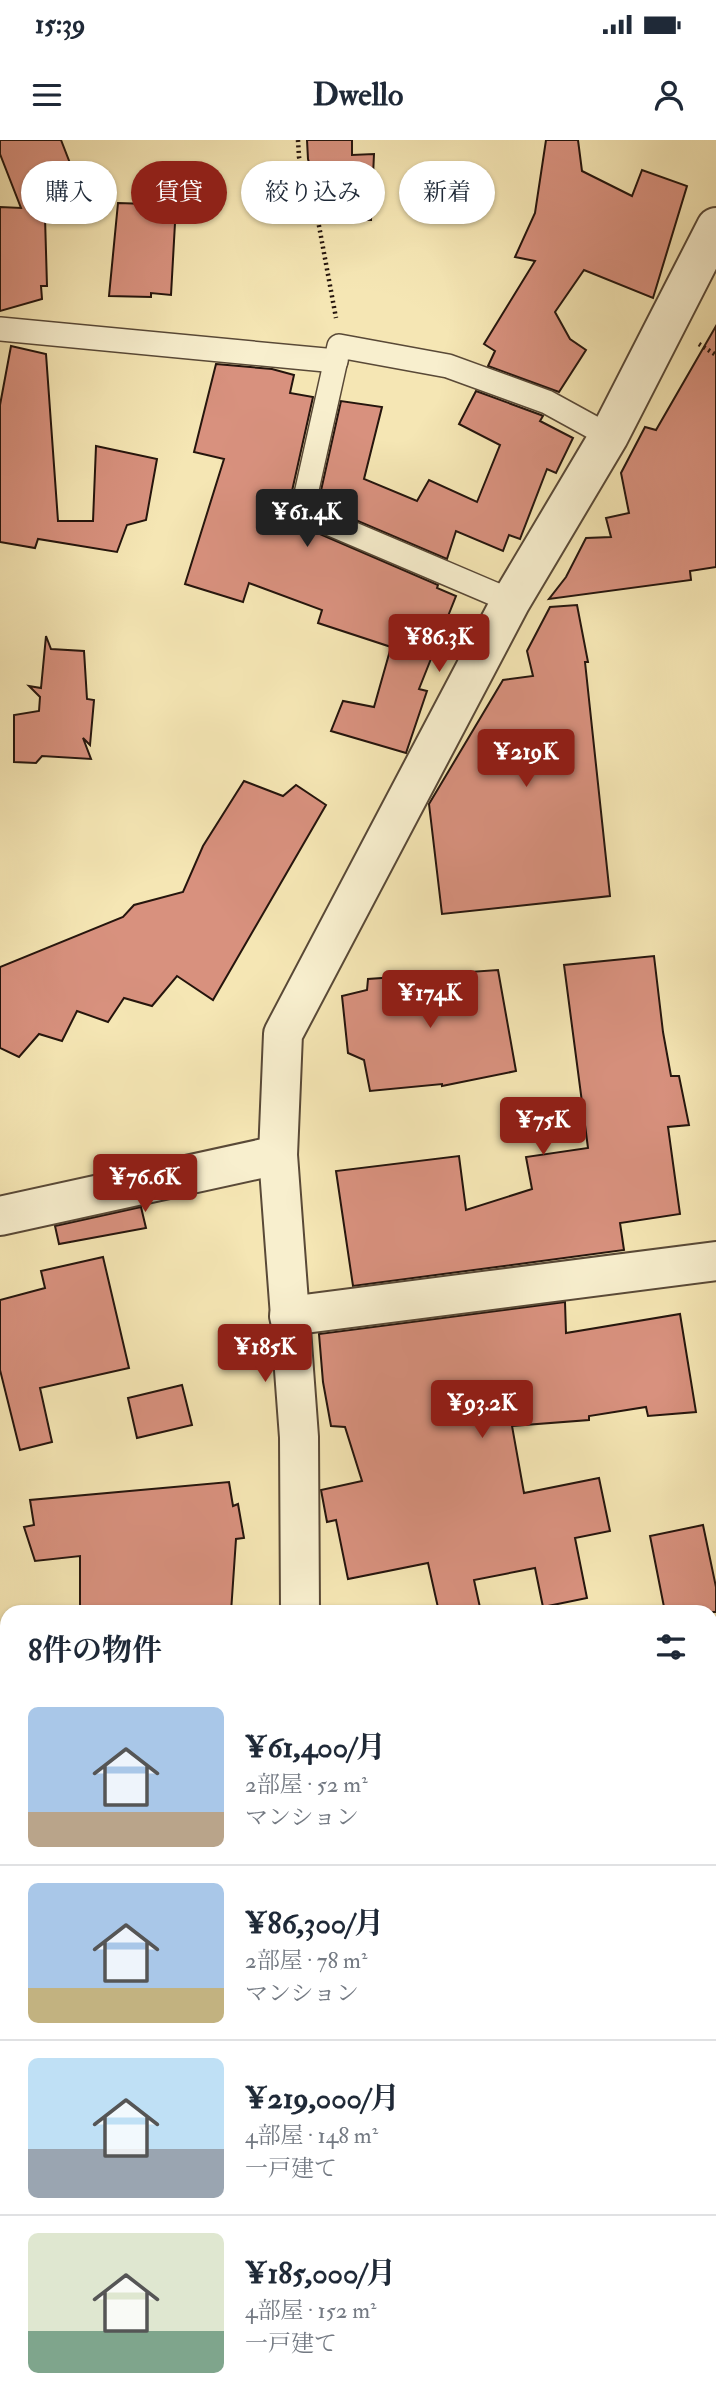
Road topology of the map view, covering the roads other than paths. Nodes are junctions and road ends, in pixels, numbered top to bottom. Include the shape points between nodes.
1 (716, 226) edge
2 (0, 329) edge
3 (338, 354) junction
4 (609, 436) junction
5 (511, 601) junction
6 (278, 1155) junction
7 (0, 1216) edge
8 (716, 1261) edge
9 (289, 1316) junction
10 (300, 1605) edge

1 - 4 street
2 - 3 lane
3 - 4 lane via 448,366 547,402
3 - 5 lane via 302,512
4 - 5 street
5 - 6 street via 283,1034
6 - 7 street
6 - 9 street
8 - 9 street
9 - 10 street via 299,1437

